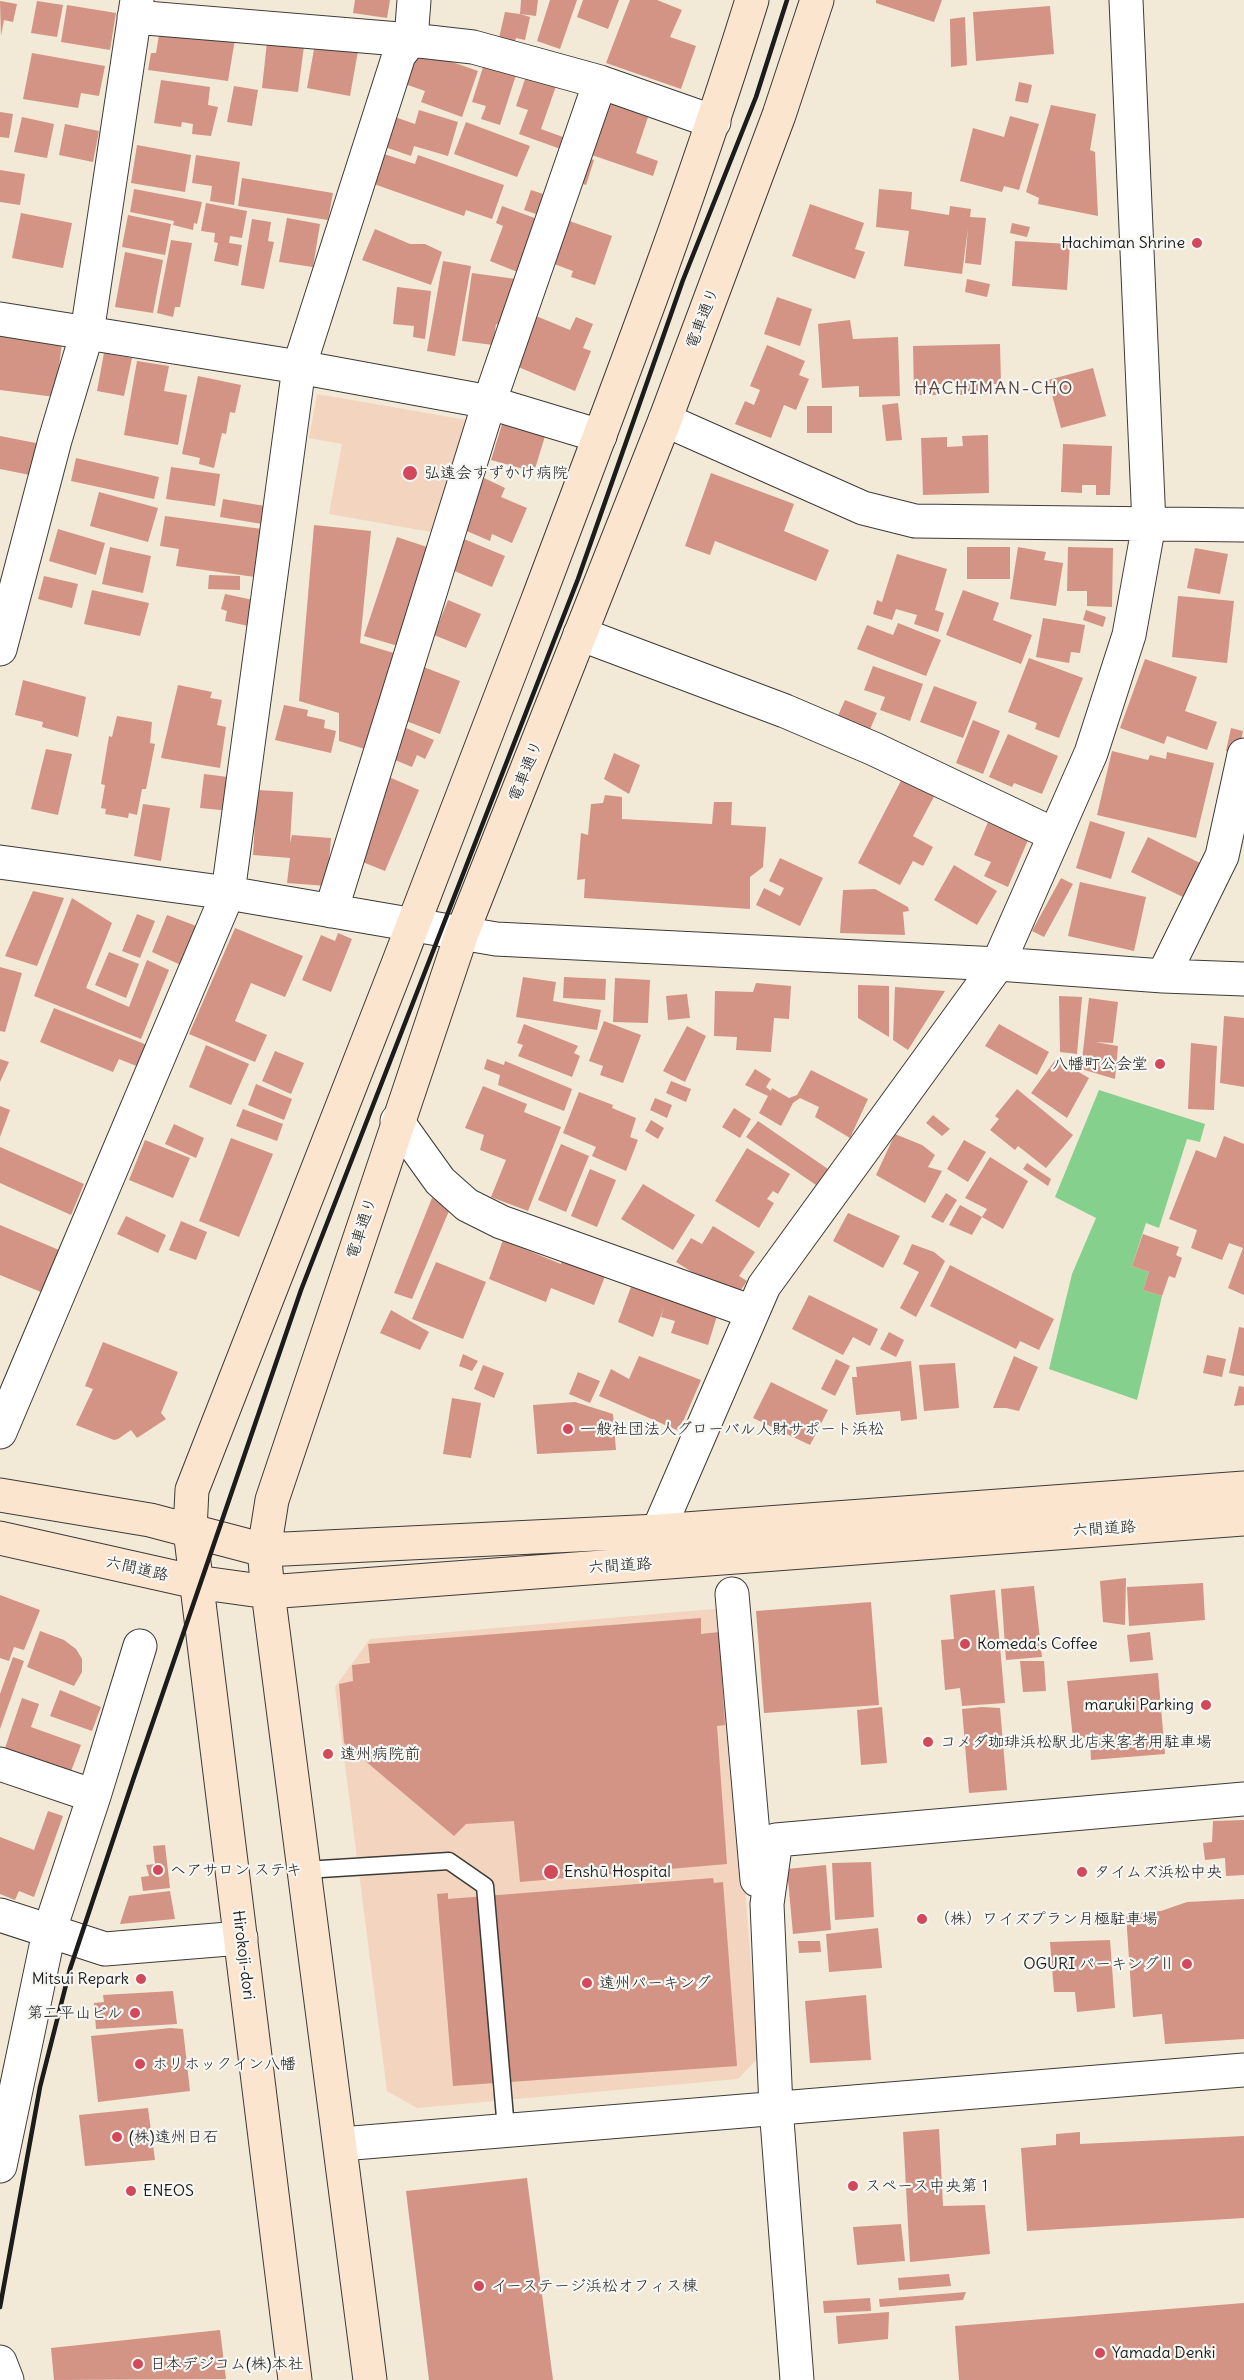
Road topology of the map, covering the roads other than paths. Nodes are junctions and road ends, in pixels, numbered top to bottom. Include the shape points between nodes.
1 (414, 0) edge
2 (752, 0) edge
3 (817, 0) edge
4 (1126, 0) edge
5 (136, 9) edge
6 (411, 40) junction
7 (600, 82) junction
8 (714, 122) junction
9 (0, 318) edge
10 (87, 333) junction
11 (299, 367) junction
12 (489, 403) junction
13 (665, 420) junction
14 (600, 436) junction
15 (1149, 524) junction
16 (1244, 525) edge
17 (580, 634) junction
18 (0, 648) edge
19 (1244, 755) edge
20 (1055, 835) junction
21 (0, 862) edge
22 (228, 893) junction
23 (331, 911) junction
24 (415, 924) junction
25 (462, 933) junction
26 (998, 964) junction
27 (1163, 976) junction
28 (1244, 979) edge
29 (398, 1121) junction
30 (752, 1312) junction
31 (0, 1432) edge
32 (1244, 1488) edge
33 (0, 1495) edge
34 (1244, 1519) edge
35 (190, 1530) junction
36 (658, 1531) junction
37 (0, 1538) edge
38 (264, 1550) junction
39 (196, 1582) junction
40 (268, 1592) junction
41 (732, 1593) dead end
42 (140, 1646) dead end
43 (0, 1764) edge
44 (94, 1796) junction
45 (1244, 1799) edge
46 (305, 1870) junction
47 (767, 1904) junction
48 (0, 1915) edge
49 (49, 1932) junction
50 (241, 1938) junction
51 (1244, 2070) edge
52 (8, 2086) edge
53 (776, 2107) junction
54 (506, 2129) junction
55 (341, 2144) junction
56 (0, 2166) edge
57 (0, 2362) edge
58 (7, 2380) edge
59 (295, 2380) edge
60 (370, 2380) edge
61 (797, 2380) edge

1 - 6 street
2 - 8 street
3 - 13 street, 電車通り via 779,115
4 - 15 street
5 - 6 street
5 - 10 street
6 - 7 street via 473,47
6 - 11 street via 399,56
7 - 8 street
7 - 12 street
8 - 14 street
9 - 10 street
10 - 11 street
10 - 18 street
11 - 12 street
11 - 22 street
12 - 14 street
12 - 23 street
13 - 15 street via 863,508 915,522
13 - 17 street, 電車通り
14 - 24 street
15 - 16 street
15 - 20 street via 1129,635 1091,753
17 - 20 street via 785,711
17 - 25 street, 電車通り
19 - 27 street via 1222,856
20 - 26 street
21 - 22 street
22 - 23 street
22 - 31 street
23 - 24 street
24 - 25 street
24 - 35 street via 192,1490
25 - 26 street via 496,939
25 - 29 street, 電車通り
26 - 27 street
26 - 30 street via 764,1286
27 - 28 street
29 - 30 street via 440,1180 467,1206 501,1222
29 - 38 street, 電車通り via 272,1500
30 - 36 street
32 - 36 street, 六間道路
33 - 35 street, 六間道路
34 - 40 street, 六間道路
35 - 38 street, 六間道路
35 - 39 street, Hirokoji-dori
36 - 38 street, 六間道路
37 - 39 street, 六間道路
38 - 40 street
39 - 40 street, 六間道路
39 - 50 street, Hirokoji-dori
40 - 46 street
41 - 47 street via 757,1881
42 - 44 street
43 - 44 street
44 - 49 street
45 - 47 street via 776,1840
46 - 54 lane via 449,1861 485,1886
46 - 55 street
47 - 53 street
48 - 49 street
49 - 50 street via 105,1949
49 - 52 street
50 - 59 street, Hirokoji-dori
51 - 53 street
52 - 56 street
53 - 54 street
53 - 61 street
54 - 55 street
55 - 60 street
57 - 58 street

